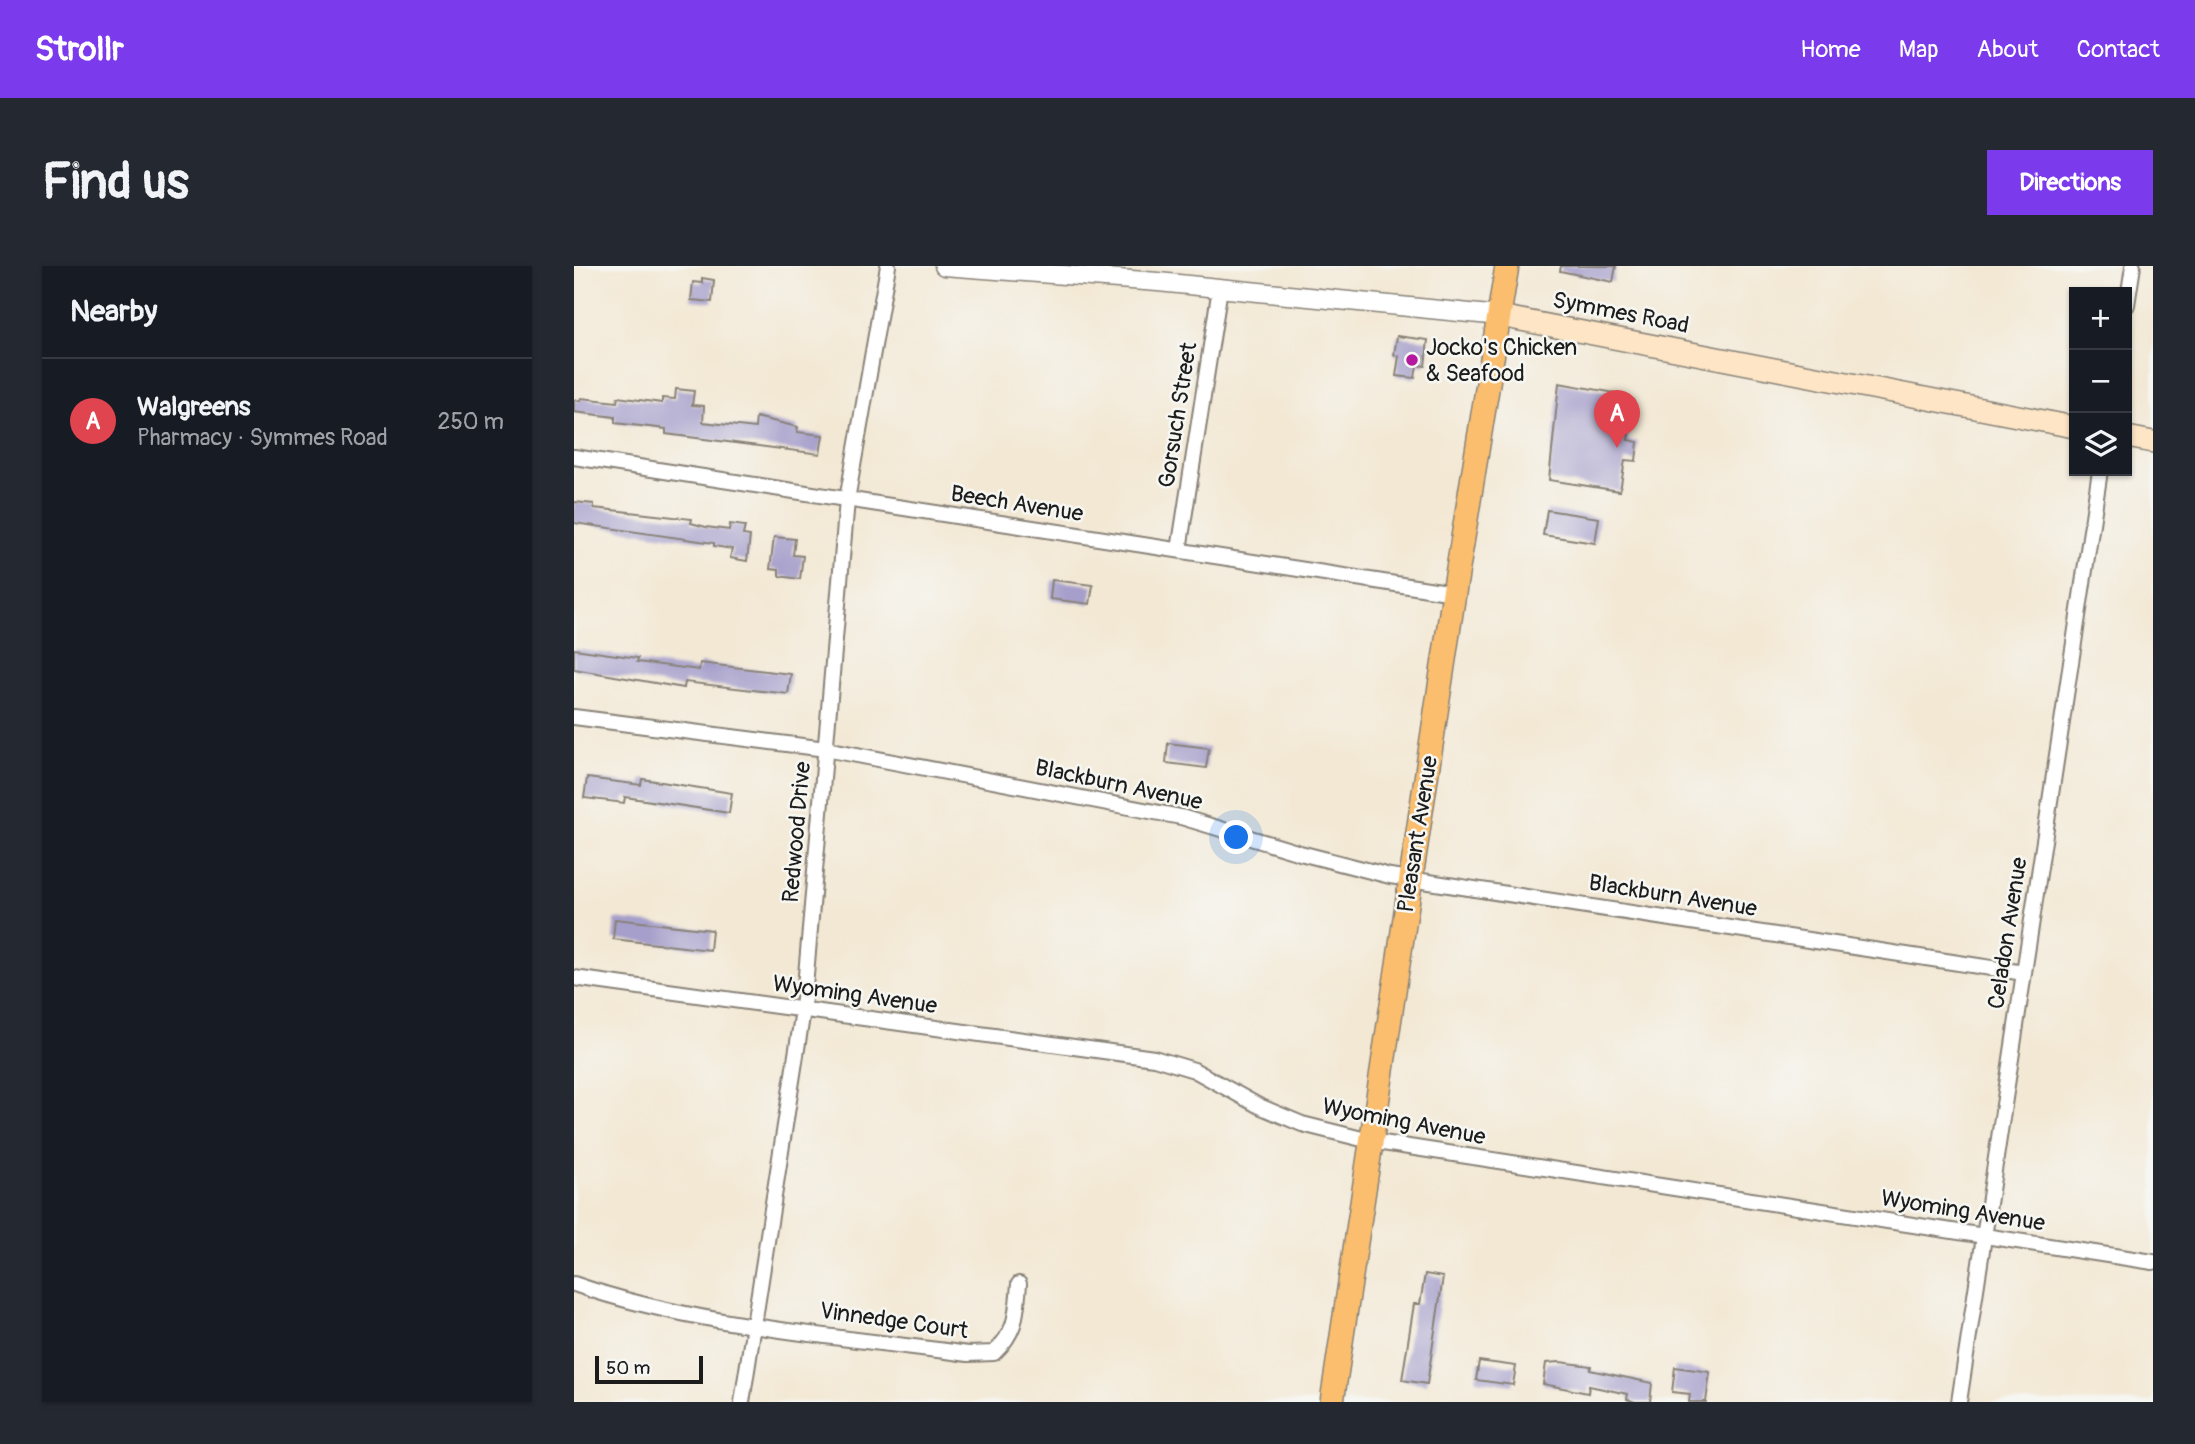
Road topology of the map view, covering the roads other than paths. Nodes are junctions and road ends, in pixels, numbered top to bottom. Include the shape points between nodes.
1 (888, 266) edge
2 (944, 266) edge
3 (1507, 266) edge
4 (2133, 266) edge
5 (2130, 287) edge
6 (1220, 288) junction
7 (1500, 316) junction
8 (2069, 426) edge
9 (2132, 438) edge
10 (2153, 442) edge
11 (574, 457) edge
12 (2098, 476) edge
13 (847, 500) junction
14 (1179, 550) junction
15 (1454, 593) junction
16 (574, 716) edge
17 (826, 749) junction
18 (1411, 877) junction
19 (2024, 973) junction
20 (574, 978) edge
21 (803, 1010) junction
22 (1370, 1141) junction
23 (1985, 1236) junction
24 (2153, 1262) edge
25 (574, 1284) edge
26 (1019, 1284) dead end
27 (755, 1324) junction
28 (742, 1402) edge
29 (1332, 1402) edge
30 (1959, 1402) edge

1 - 13 street, Redwood Drive
2 - 6 street, Symmes Road
3 - 7 main road, Pleasant Avenue
4 - 5 street
6 - 7 street, Symmes Road
6 - 14 street, Gorsuch Street
7 - 8 main road, Symmes Road
7 - 15 main road, Pleasant Avenue
9 - 10 main road
11 - 13 street, Beech Avenue
12 - 19 street, Celadon Avenue
13 - 14 street, Beech Avenue
13 - 17 street, Redwood Drive
14 - 15 street, Beech Avenue
15 - 18 main road, Pleasant Avenue
16 - 17 street, Blackburn Avenue
17 - 18 street, Blackburn Avenue via 1181,817 1300,853
17 - 21 street, Redwood Drive
18 - 19 street, Blackburn Avenue
18 - 22 main road, Pleasant Avenue
19 - 23 street, Celadon Avenue
20 - 21 street, Wyoming Avenue
21 - 22 street, Wyoming Avenue via 1154,1058 1194,1070 1302,1124
21 - 27 street, Redwood Drive
22 - 23 street, Wyoming Avenue
22 - 29 main road, Pleasant Avenue
23 - 24 street, Wyoming Avenue
23 - 30 street, Celadon Avenue
25 - 27 street via 683,1314
26 - 27 street, Vinnedge Court via 1009,1338 993,1353 968,1354
27 - 28 street, Redwood Drive

